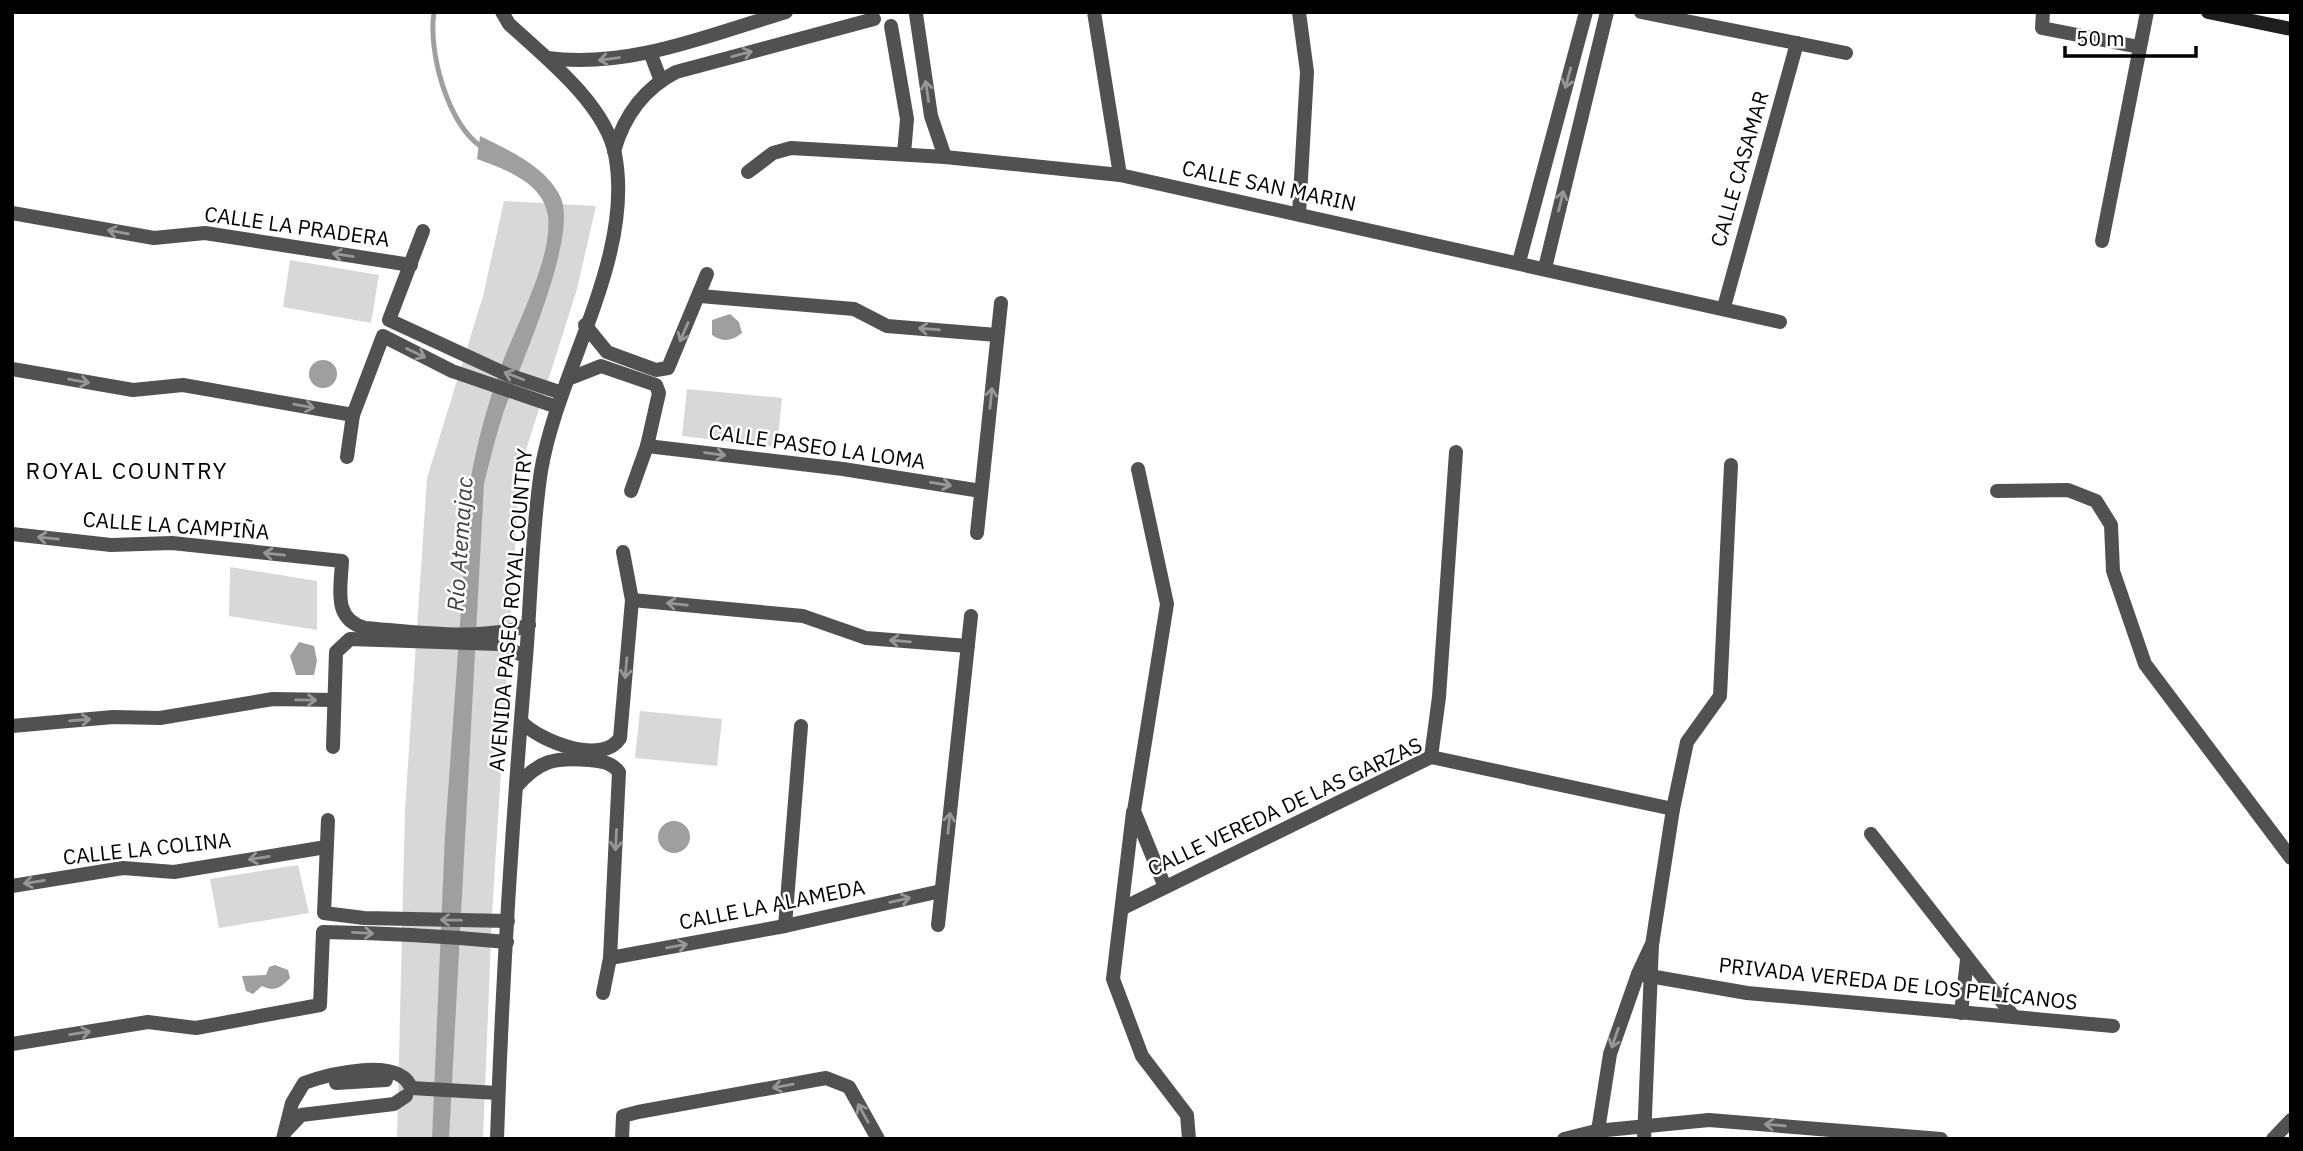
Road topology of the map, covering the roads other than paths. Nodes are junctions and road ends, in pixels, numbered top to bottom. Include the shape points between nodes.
1 (502, 12) edge
2 (786, 12) edge
3 (1094, 12) edge
4 (1300, 12) edge
5 (1586, 12) edge
6 (1607, 12) edge
7 (1641, 12) edge
8 (2043, 12) edge
9 (2147, 12) edge
10 (2208, 12) edge
11 (916, 13) edge
12 (872, 16) edge
13 (891, 26) junction
14 (2291, 29) edge
15 (1797, 43) junction
16 (2139, 47) junction
17 (650, 52) junction
18 (1846, 53) dead end
19 (547, 58) junction
20 (661, 81) junction
21 (931, 116) junction
22 (907, 119) junction
23 (614, 151) junction
24 (904, 154) junction
25 (945, 157) junction
26 (748, 172) dead end
27 (1120, 174) junction
28 (12, 213) edge
29 (1299, 214) junction
30 (423, 231) dead end
31 (2102, 241) dead end
32 (1519, 262) junction
33 (411, 265) junction
34 (1545, 268) junction
35 (707, 274) dead end
36 (700, 296) junction
37 (1001, 303) dead end
38 (1724, 307) junction
39 (1780, 322) dead end
40 (585, 325) junction
41 (998, 335) junction
42 (12, 369) edge
43 (568, 379) junction
44 (539, 392) junction
45 (559, 400) junction
46 (353, 415) junction
47 (648, 446) junction
48 (1456, 452) dead end
49 (346, 457) dead end
50 (1731, 465) dead end
51 (1138, 469) dead end
52 (631, 491) dead end
53 (981, 491) junction
54 (1997, 491) dead end
55 (977, 533) dead end
56 (12, 534) edge
57 (622, 552) dead end
58 (632, 600) junction
59 (971, 616) dead end
60 (529, 625) junction
61 (499, 638) junction
62 (436, 639) junction
63 (968, 646) junction
64 (526, 657) junction
65 (333, 700) junction
66 (521, 721) junction
67 (12, 726) edge
68 (801, 726) dead end
69 (332, 747) dead end
70 (1431, 757) junction
71 (516, 787) junction
72 (1673, 810) junction
73 (1134, 811) junction
74 (328, 820) dead end
75 (1871, 834) dead end
76 (2286, 846) edge
77 (326, 848) junction
78 (2291, 858) edge
79 (12, 886) edge
80 (1165, 887) junction
81 (942, 891) junction
82 (1123, 908) junction
83 (508, 921) junction
84 (938, 925) dead end
85 (785, 926) junction
86 (507, 942) junction
87 (610, 958) junction
88 (1967, 960) junction
89 (1645, 974) junction
90 (603, 992) dead end
91 (1961, 1013) junction
92 (2014, 1017) junction
93 (2113, 1026) dead end
94 (12, 1044) edge
95 (411, 1088) junction
96 (498, 1093) junction
97 (2291, 1121) edge
98 (1644, 1132) edge
99 (1597, 1135) edge
100 (283, 1136) edge
101 (497, 1139) edge
102 (622, 1139) edge
103 (878, 1139) edge
104 (1189, 1139) edge
105 (1564, 1139) edge
106 (1941, 1139) edge
107 (2273, 1139) edge
108 (2286, 1139) edge

1 - 19 street, AVENIDA PASEO ROYAL COUNTRY
2 - 17 street
3 - 27 street
4 - 29 street via 1307,72
5 -> 32 street
34 -> 6 street
7 - 15 street
8 - 16 street via 2042,28
9 - 16 street
10 - 14 main road
11 - 13 street via 909,22
21 -> 11 street
12 - 13 street
20 -> 12 street via 676,72
13 - 22 street
15 - 18 street
15 - 38 street, CALLE CASAMAR
16 - 31 street
17 -> 19 street via 599,61
17 - 20 street
19 - 23 street, AVENIDA PASEO ROYAL COUNTRY via 589,104
20 - 23 street via 626,119
21 - 22 street
21 - 25 street
22 - 24 street
23 - 40 street, AVENIDA PASEO ROYAL COUNTRY via 618,206 612,245
24 - 25 street, CALLE SAN MARIN
24 - 26 street, CALLE SAN MARIN via 791,148 773,153
25 - 27 street, CALLE SAN MARIN
27 - 29 street, CALLE SAN MARIN
33 -> 28 street, CALLE LA PRADERA via 205,233 154,238
29 - 32 street, CALLE SAN MARIN
30 - 33 street, CALLE LA PRADERA
32 - 34 street, CALLE SAN MARIN
44 -> 33 street, CALLE LA PRADERA via 389,320
34 - 38 street, CALLE SAN MARIN
35 - 36 street
36 -> 40 street via 664,370 607,352
41 -> 36 street via 887,326 854,309
37 - 41 street
38 - 39 street, CALLE SAN MARIN
40 - 43 street, AVENIDA PASEO ROYAL COUNTRY
53 -> 41 street
42 -> 46 street via 133,390 183,385
43 - 45 street, AVENIDA PASEO ROYAL COUNTRY
43 - 47 street via 601,366 652,382 659,393
44 - 45 street, CALLE LA PRADERA
46 -> 44 street, CALLE LA PRADERA via 383,336 452,371
45 - 60 street, AVENIDA PASEO ROYAL COUNTRY via 539,488
46 - 49 street, CALLE LA PRADERA
47 - 52 street
47 -> 53 street, CALLE PASEO LA LOMA
48 - 70 street
50 - 72 street via 1720,696 1687,743
51 - 73 street via 1167,604
53 - 55 street
54 - 76 street via 2068,490 2096,501 2111,525 2113,571 2145,664
62 -> 56 street, CALLE LA CAMPIÑA via 353,625 340,607 342,561 172,543 111,545
57 - 58 street
63 -> 58 street via 866,638 803,616
58 -> 66 street via 616,744 601,749 555,745 536,736
59 - 63 street
60 - 61 street, CALLE LA CAMPIÑA
60 - 64 street, AVENIDA PASEO ROYAL COUNTRY
61 - 62 street, CALLE LA CAMPIÑA
61 - 64 street, CALLE LA CAMPIÑA
62 - 65 street, CALLE LA CAMPIÑA via 350,639 336,652
81 -> 63 street
64 - 66 street, AVENIDA PASEO ROYAL COUNTRY
67 -> 65 street via 159,718 273,699
65 - 69 street, CALLE LA CAMPIÑA
66 - 71 street, AVENIDA PASEO ROYAL COUNTRY
68 - 85 street
70 - 72 street, CALLE VEREDA DE LAS GARZAS
70 - 80 street, CALLE VEREDA DE LAS GARZAS
71 - 83 street, AVENIDA PASEO ROYAL COUNTRY
71 -> 87 street via 538,766 562,758 602,761 619,772
72 - 89 street
73 - 80 street
73 - 82 street
74 - 77 street
75 - 88 street
76 - 78 street
77 -> 79 street, CALLE LA COLINA via 174,872 122,868
83 -> 77 street via 324,913
80 - 82 street, CALLE VEREDA DE LAS GARZAS
81 - 84 street
85 -> 81 street, CALLE LA ALAMEDA
82 - 104 street via 1113,979 1142,1056 1187,1115
83 - 86 street, AVENIDA PASEO ROYAL COUNTRY
87 -> 85 street, CALLE LA ALAMEDA
94 -> 86 street via 148,1022 196,1028 320,1005 323,932
86 - 96 street, AVENIDA PASEO ROYAL COUNTRY
87 - 90 street
88 - 91 street
88 - 92 street
89 - 91 street, PRIVADA VEREDA DE LOS PELÍCANOS via 1748,993
89 - 98 street
89 -> 99 street via 1610,1054
91 - 92 street, PRIVADA VEREDA DE LOS PELÍCANOS
92 - 93 street, PRIVADA VEREDA DE LOS PELÍCANOS
95 - 96 street
95 - 100 street via 394,1104 301,1115
95 - 100 street via 397,1072 360,1070 304,1083 292,1102
96 - 101 street, AVENIDA PASEO ROYAL COUNTRY
97 - 107 street
97 - 108 street
98 - 99 street
106 -> 98 street via 1709,1119
99 - 105 street
103 -> 102 street via 849,1087 826,1078 623,1116

